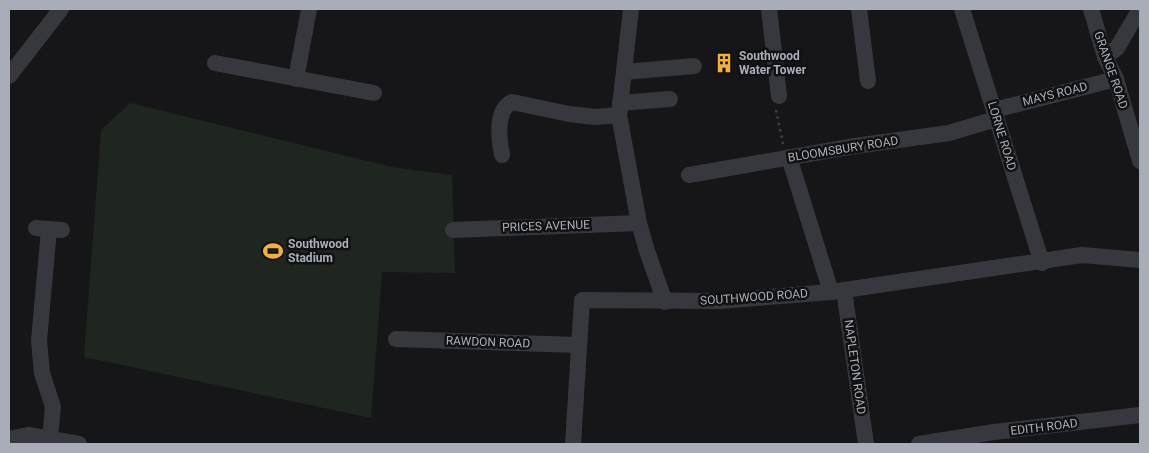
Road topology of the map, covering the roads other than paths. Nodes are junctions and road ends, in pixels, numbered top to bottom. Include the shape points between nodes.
1 (61, 9) edge
2 (309, 9) edge
3 (631, 9) edge
4 (769, 9) edge
5 (858, 9) edge
6 (962, 9) edge
7 (1091, 9) edge
8 (1140, 9) edge
9 (1105, 57) junction
10 (215, 63) dead end
11 (694, 66) dead end
12 (624, 72) junction
13 (9, 76) edge
14 (296, 79) junction
15 (1116, 79) junction
16 (868, 81) dead end
17 (374, 93) dead end
18 (779, 96) road end
19 (670, 99) dead end
20 (620, 109) junction
21 (995, 114) junction
22 (502, 155) dead end
23 (787, 157) junction
24 (1140, 161) edge
25 (689, 175) dead end
26 (639, 223) junction
27 (49, 229) dead end
28 (453, 230) dead end
29 (1140, 260) edge
30 (1042, 262) junction
31 (838, 291) junction
32 (666, 302) junction
33 (396, 339) dead end
34 (579, 345) junction
35 (1140, 415) edge
36 (50, 438) junction
37 (9, 439) edge
38 (79, 444) edge
39 (573, 444) edge
40 (866, 444) edge
41 (919, 444) edge

1 - 13 street
2 - 14 street
3 - 12 street
4 - 18 street
5 - 16 street
6 - 21 street, LORNE ROAD
7 - 9 street, GRANGE ROAD
8 - 9 street via 1116,48
9 - 15 street, GRANGE ROAD
10 - 14 street
11 - 12 street
12 - 20 street
14 - 17 street
15 - 21 street, MAYS ROAD
15 - 24 street, GRANGE ROAD
19 - 20 street
20 - 22 street via 596,117 569,114 509,96 498,131
20 - 26 street
21 - 23 street, BLOOMSBURY ROAD via 949,133
21 - 30 street, LORNE ROAD
23 - 25 street, BLOOMSBURY ROAD
23 - 31 street, NAPLETON ROAD
26 - 28 street, PRICES AVENUE
26 - 32 street
27 - 36 street via 39,341 42,373 53,407
29 - 30 street, SOUTHWOOD ROAD via 1082,255
30 - 31 street, SOUTHWOOD ROAD
31 - 32 street, SOUTHWOOD ROAD
31 - 40 street, NAPLETON ROAD
32 - 34 street, SOUTHWOOD ROAD via 582,300
33 - 34 street, RAWDON ROAD
34 - 39 street
35 - 41 street, EDITH ROAD
36 - 37 street via 28,435
36 - 38 street

